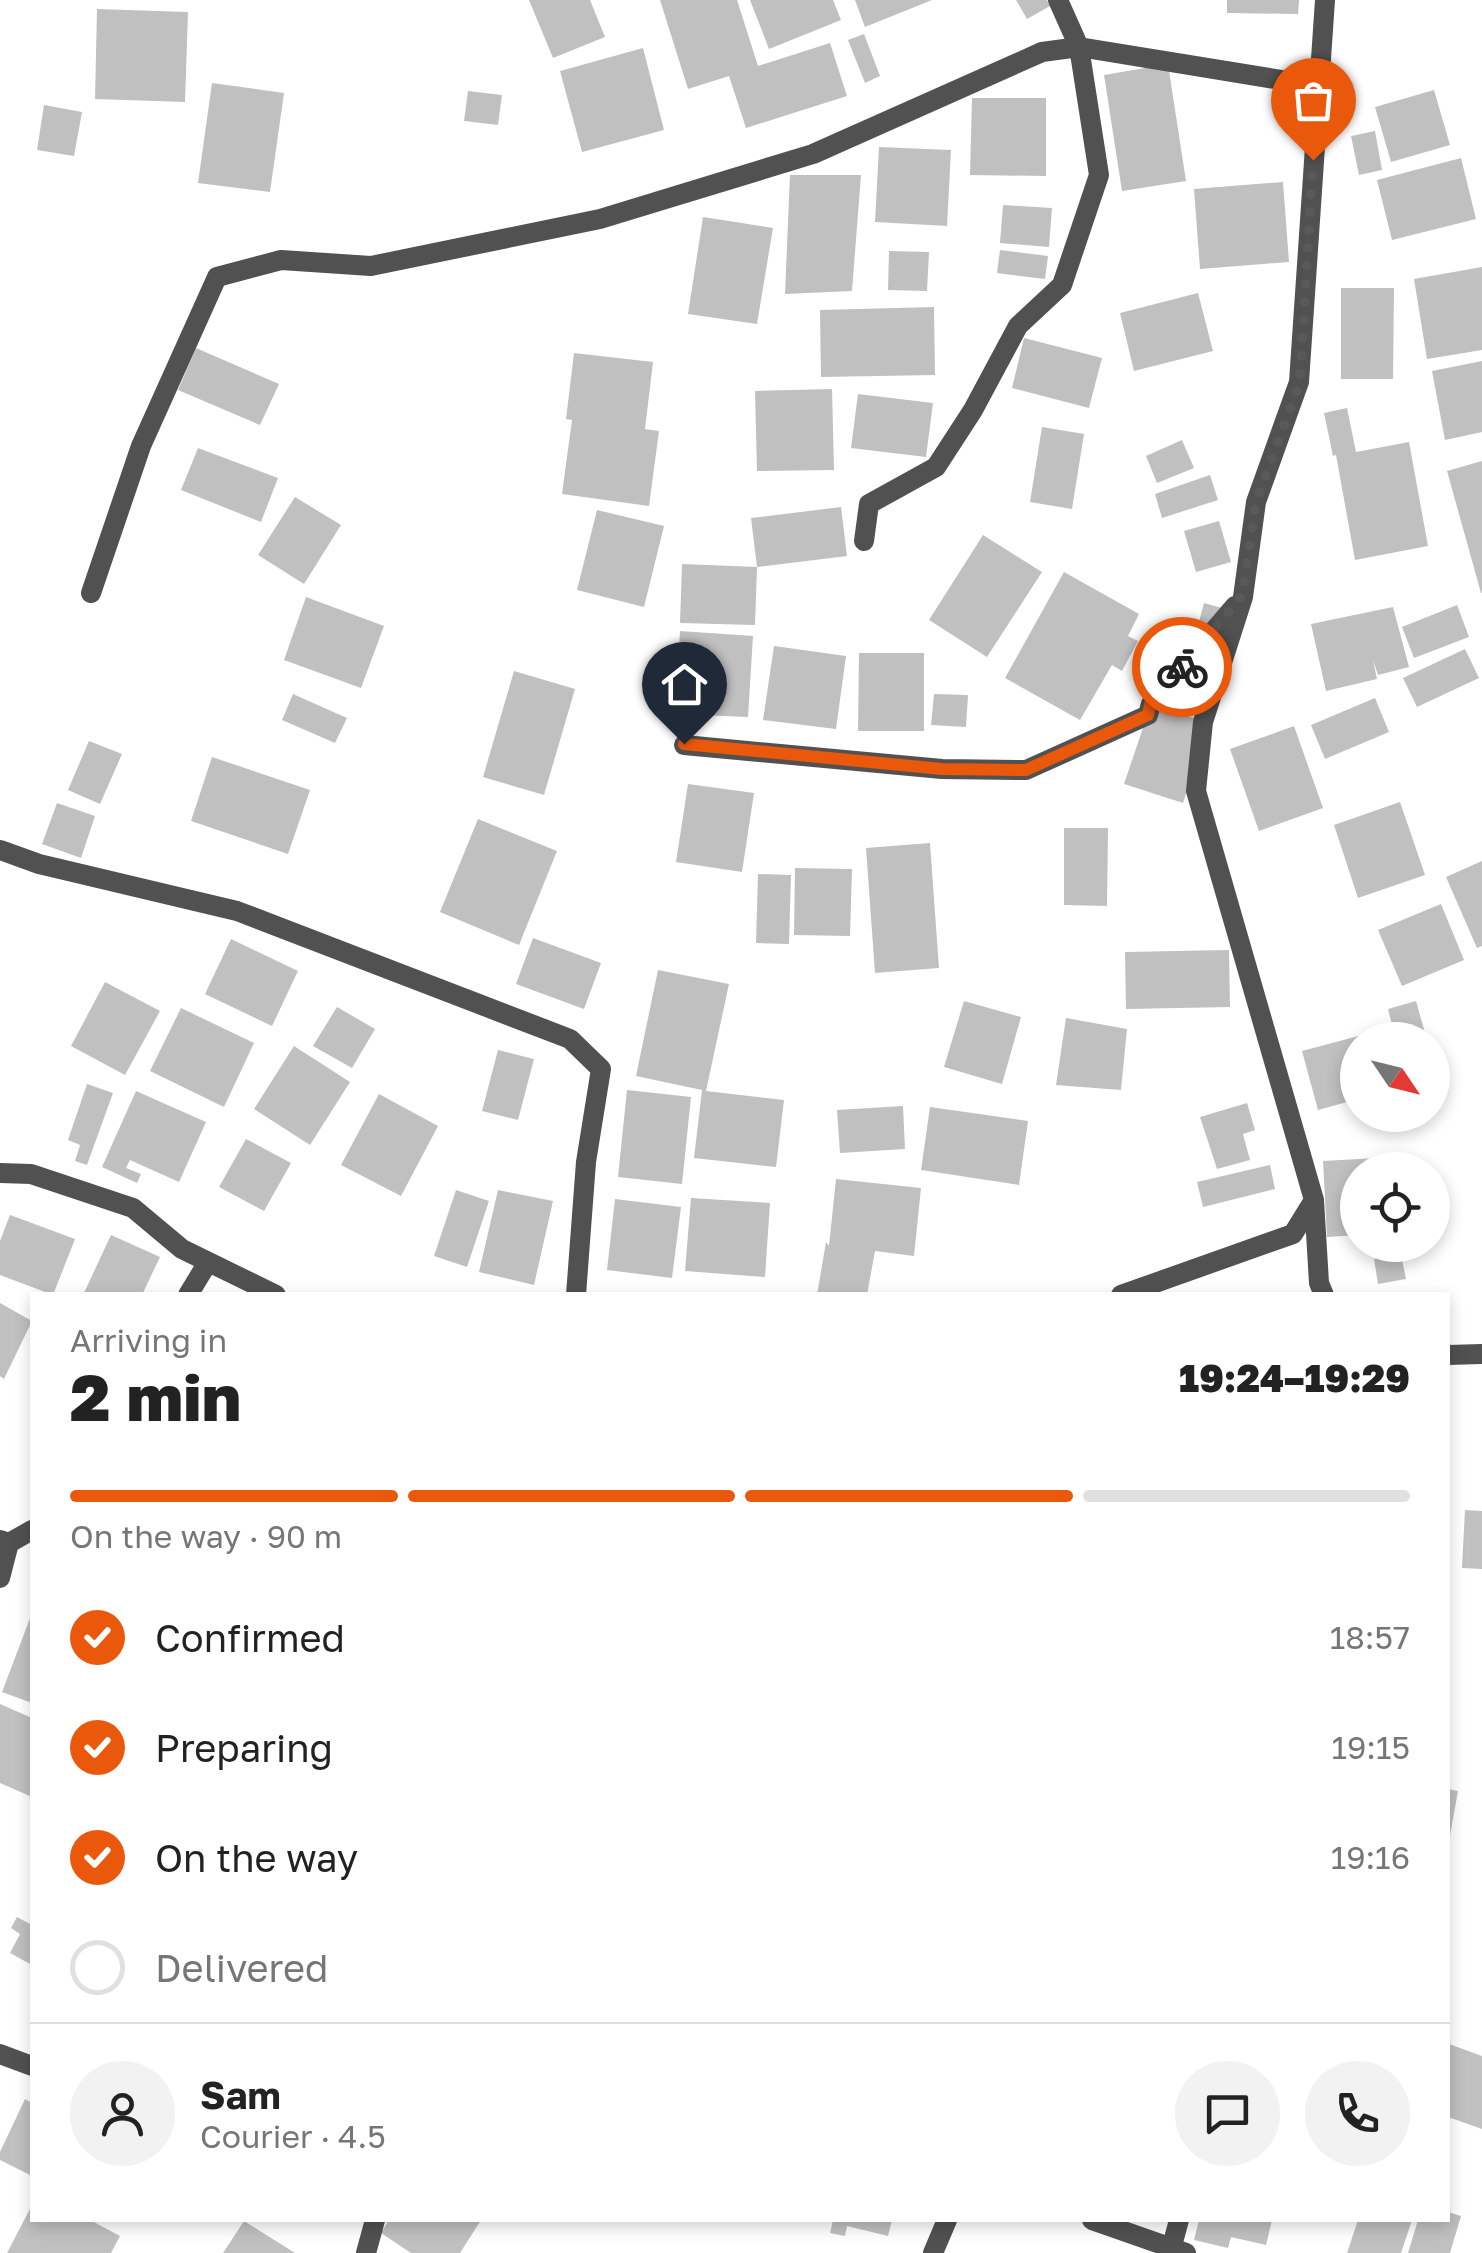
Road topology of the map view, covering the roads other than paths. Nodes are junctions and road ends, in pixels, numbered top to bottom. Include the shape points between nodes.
1 (1058, 0) edge
2 (1325, 0) edge
3 (1079, 47) junction
4 (1318, 86) junction
5 (864, 542) dead end
6 (91, 593) dead end
7 (1242, 596) junction
8 (684, 744) dead end
9 (0, 850) edge
10 (0, 1173) edge
11 (1314, 1200) junction
12 (208, 1262) junction
13 (190, 1292) edge
14 (270, 1292) edge
15 (576, 1292) edge
16 (1129, 1292) edge
17 (1323, 1292) edge
18 (1482, 1354) edge
19 (1450, 1355) edge
20 (30, 1531) edge
21 (5, 1541) edge
22 (0, 1578) edge
23 (0, 2054) edge
24 (30, 2065) edge
25 (374, 2222) edge
26 (947, 2222) edge
27 (1098, 2222) edge
28 (1179, 2222) edge
29 (1179, 2249) edge
30 (366, 2253) edge
31 (933, 2253) edge

1 - 3 street
2 - 4 street
3 - 4 street
3 - 5 street via 1100,175 1062,285 1018,326 936,468 869,504
3 - 6 street via 1042,52 813,154 600,219 371,266 280,260 217,277 141,446
4 - 7 street via 1300,382 1256,502
7 - 8 street via 1150,704 1148,715 1026,770 942,769
7 - 11 street via 1203,722 1196,791
9 - 15 street via 237,910 570,1040 601,1068
10 - 12 street via 31,1174 133,1208
11 - 16 street via 1293,1234
11 - 17 street
12 - 13 street
12 - 14 street
18 - 19 street
20 - 21 street
21 - 22 street
23 - 24 street
25 - 30 street
26 - 31 street
27 - 29 street
28 - 29 street

